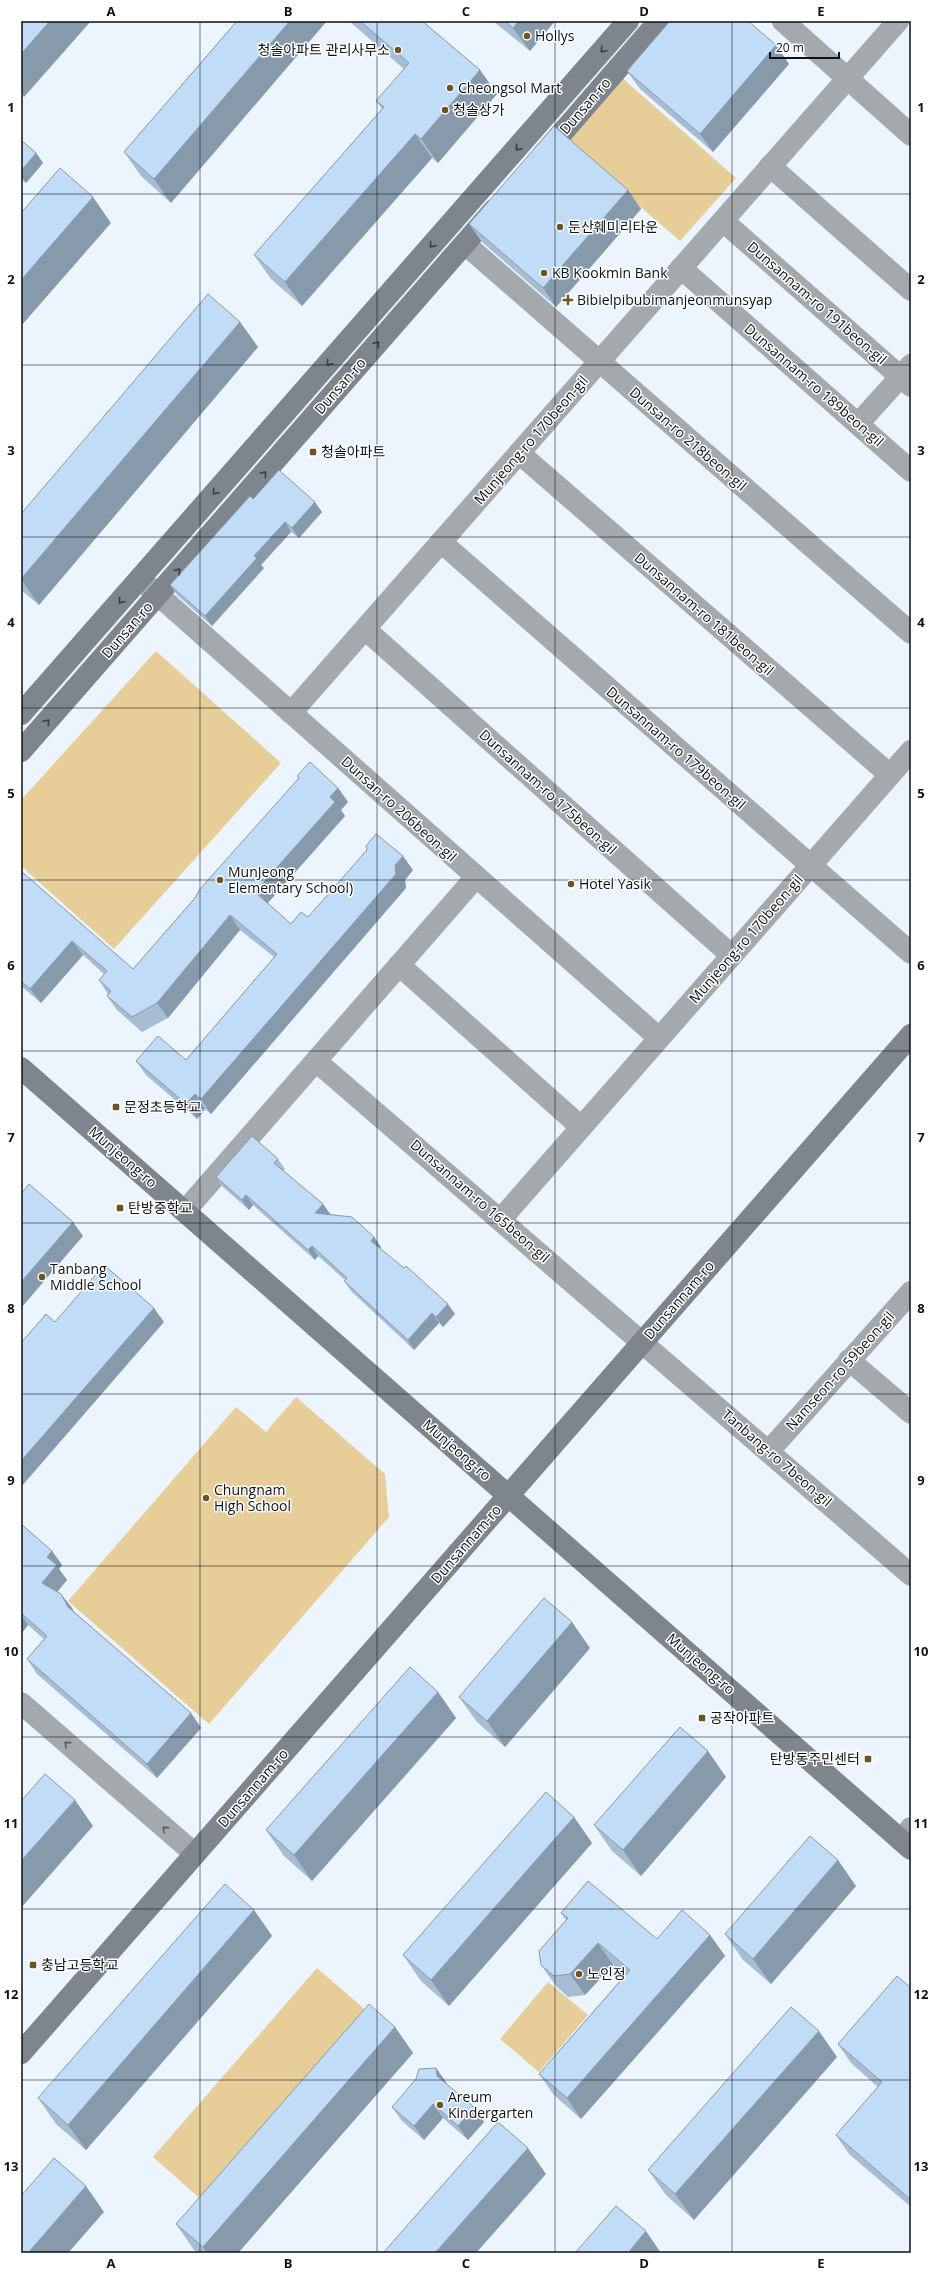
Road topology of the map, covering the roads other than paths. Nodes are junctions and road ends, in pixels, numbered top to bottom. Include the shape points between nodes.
1 (628, 21) edge
2 (659, 21) edge
3 (783, 21) edge
4 (898, 21) edge
5 (848, 78) junction
6 (911, 135) edge
7 (770, 166) junction
8 (527, 172) edge
9 (506, 196) edge
10 (723, 221) junction
11 (465, 244) junction
12 (681, 268) junction
13 (911, 290) edge
14 (599, 362) junction
15 (907, 376) edge
16 (858, 424) junction
17 (519, 453) junction
18 (911, 471) edge
19 (441, 542) junction
20 (140, 579) junction
21 (158, 595) junction
22 (365, 629) junction
23 (911, 633) edge
24 (291, 713) junction
25 (21, 714) edge
26 (21, 751) edge
27 (911, 751) edge
28 (890, 775) junction
29 (810, 865) junction
30 (476, 877) junction
31 (911, 953) edge
32 (732, 955) junction
33 (399, 965) junction
34 (911, 1035) edge
35 (659, 1038) junction
36 (316, 1061) junction
37 (21, 1068) edge
38 (581, 1127) junction
39 (185, 1211) junction
40 (501, 1219) junction
41 (911, 1292) edge
42 (643, 1342) junction
43 (849, 1360) junction
44 (911, 1413) edge
45 (769, 1451) junction
46 (509, 1496) junction
47 (911, 1575) edge
48 (21, 1704) edge
49 (908, 1839) edge
50 (195, 1854) junction
51 (21, 2053) edge

1 -> 20 main road, Dunsan-ro
2 - 8 main road, Dunsan-ro
3 - 5 street
4 - 5 street, Munjeong-ro 170beon-gil
5 - 6 street
5 - 7 street, Munjeong-ro 170beon-gil
7 - 10 street, Munjeong-ro 170beon-gil
7 - 13 street
9 - 11 main road, Dunsan-ro
10 - 12 street, Munjeong-ro 170beon-gil
10 - 15 street, Dunsannam-ro 191beon-gil
11 - 14 street, Dunsan-ro 218beon-gil
21 -> 11 main road, Dunsan-ro
12 - 14 street, Munjeong-ro 170beon-gil
12 - 16 street, Dunsannam-ro 189beon-gil
14 - 17 street, Munjeong-ro 170beon-gil
14 - 23 street, Dunsan-ro 218beon-gil
15 - 16 street
16 - 18 street, Dunsannam-ro 189beon-gil
17 - 19 street, Munjeong-ro 170beon-gil
17 - 28 street, Dunsannam-ro 181beon-gil
19 - 22 street, Munjeong-ro 170beon-gil
19 - 29 street, Dunsannam-ro 179beon-gil
20 - 21 street, Dunsan-ro 206beon-gil
20 -> 25 main road, Dunsan-ro
21 - 24 street, Dunsan-ro 206beon-gil
26 -> 21 main road, Dunsan-ro
22 - 24 street, Munjeong-ro 170beon-gil
22 - 32 street, Dunsannam-ro 175beon-gil
24 - 30 street, Dunsan-ro 206beon-gil
27 - 28 street, Munjeong-ro 170beon-gil
28 - 29 street, Munjeong-ro 170beon-gil
29 - 31 street, Dunsannam-ro 179beon-gil
29 - 32 street, Munjeong-ro 170beon-gil
30 - 33 street
30 - 35 street, Dunsan-ro 206beon-gil
32 - 35 street, Munjeong-ro 170beon-gil
33 - 36 street
33 - 38 street
34 - 42 main road, Dunsannam-ro
35 - 38 street, Munjeong-ro 170beon-gil
36 - 39 street
36 - 40 street, Dunsannam-ro 165beon-gil
37 - 39 main road, Munjeong-ro
38 - 40 street, Munjeong-ro 170beon-gil
39 - 46 main road, Munjeong-ro
40 - 42 street, Dunsannam-ro 165beon-gil
41 - 43 street, Namseon-ro 59beon-gil
42 - 45 street, Tanbang-ro 7beon-gil
42 - 46 main road, Dunsannam-ro
43 - 44 street
43 - 45 street, Namseon-ro 59beon-gil
45 - 47 street, Tanbang-ro 7beon-gil
46 - 49 main road, Munjeong-ro
46 - 50 main road, Dunsannam-ro
50 -> 48 street
50 - 51 main road, Dunsannam-ro

